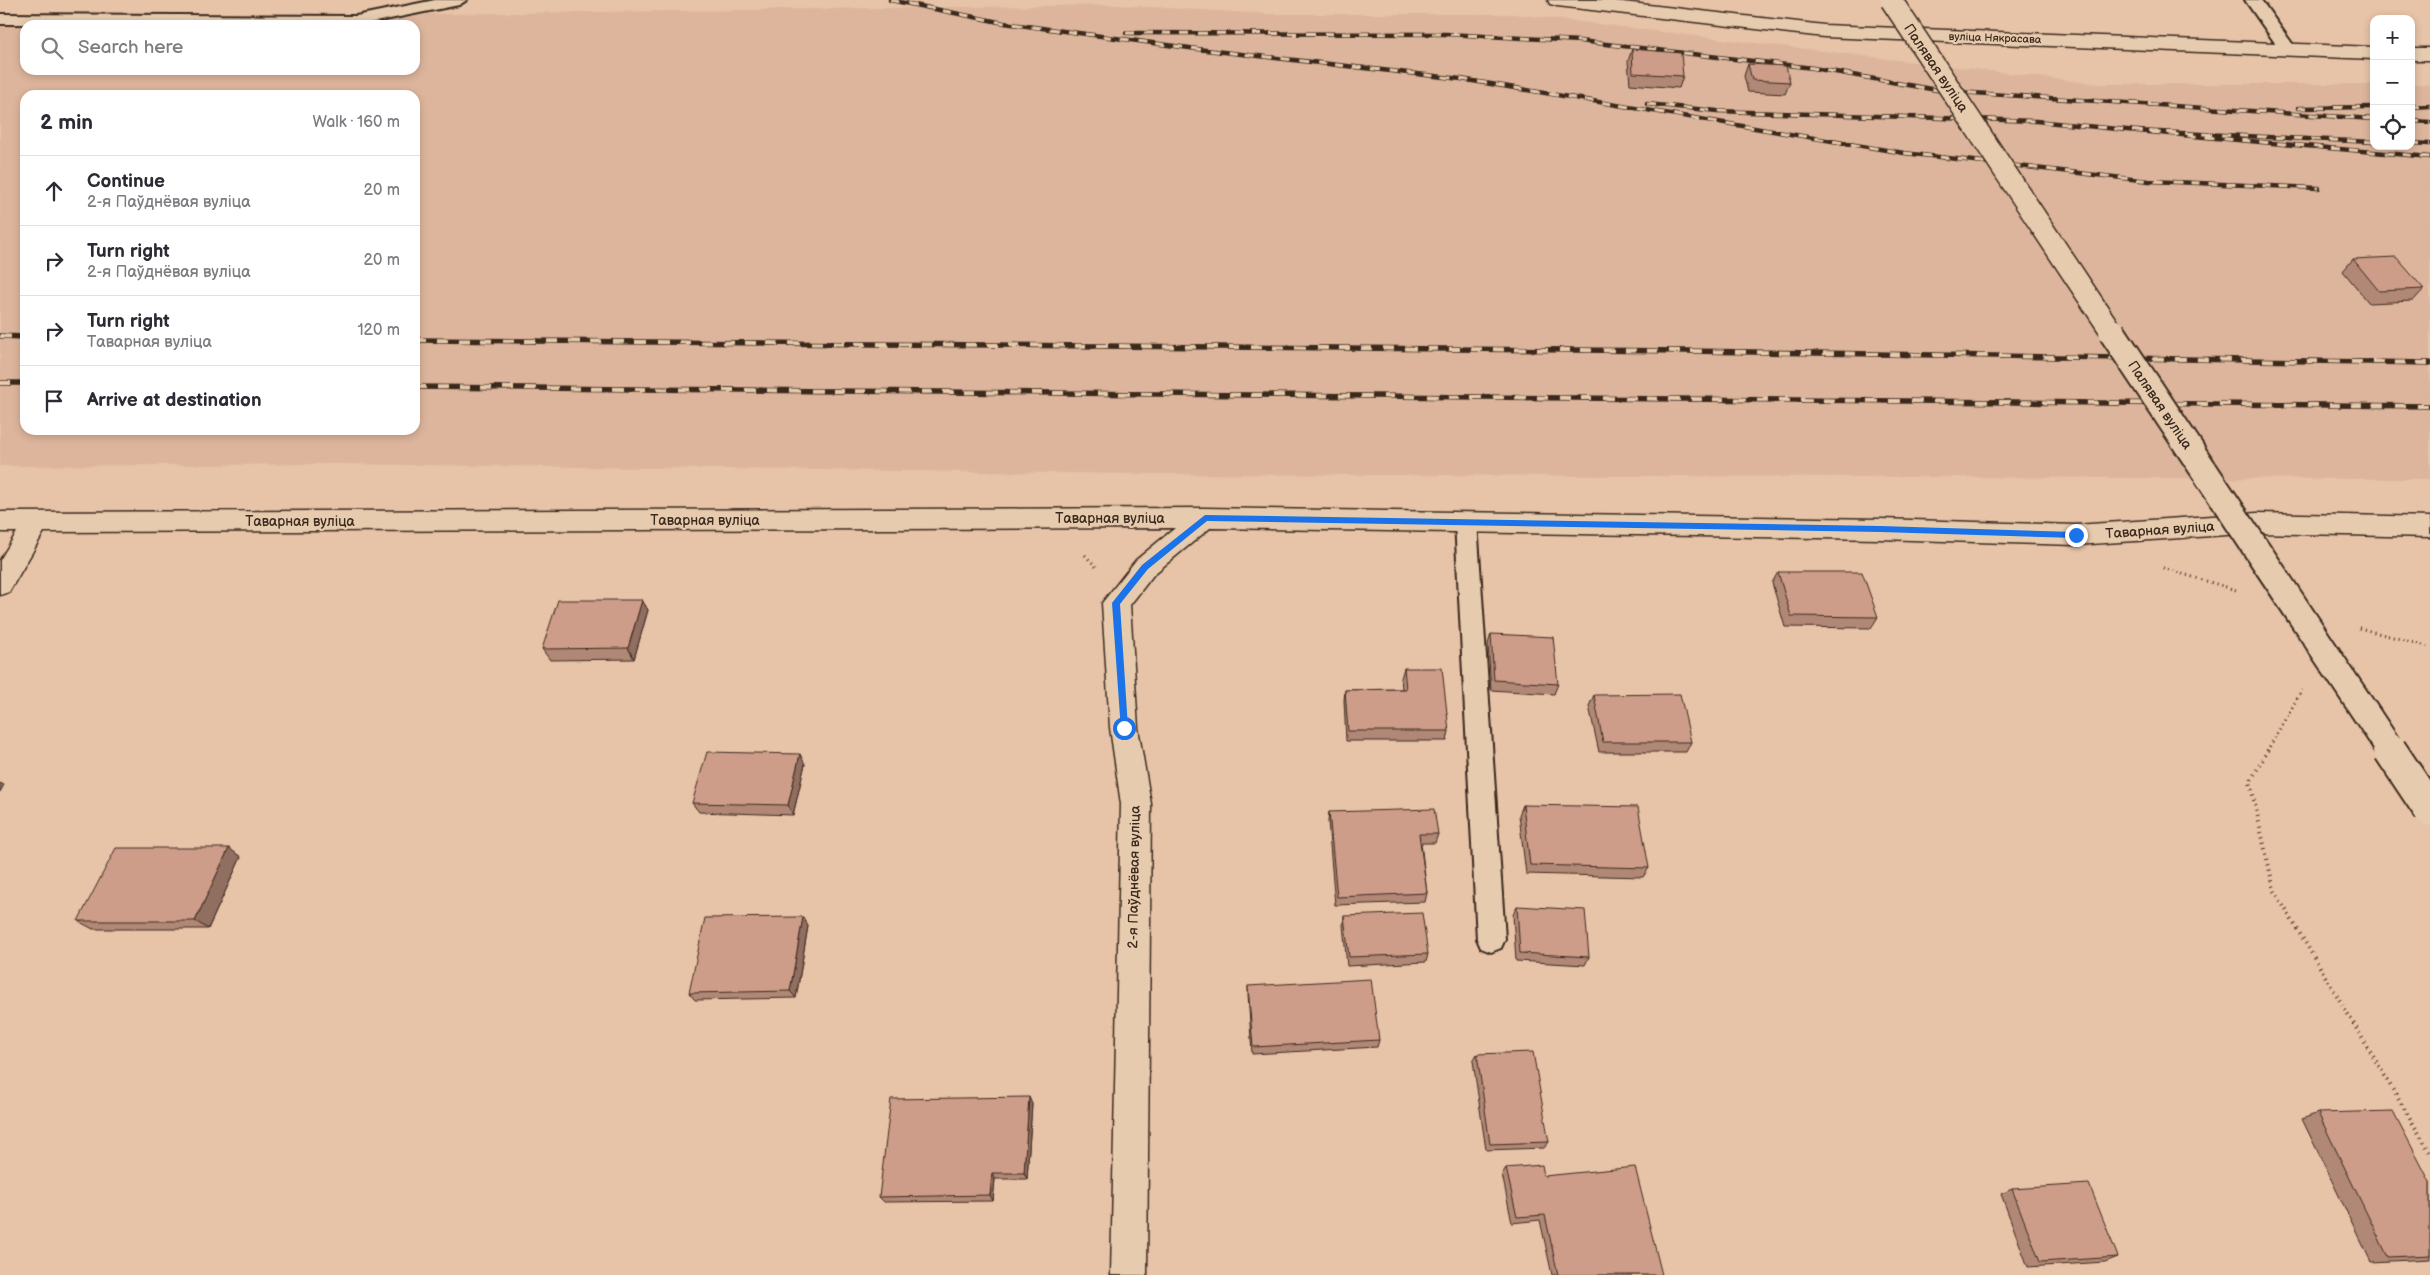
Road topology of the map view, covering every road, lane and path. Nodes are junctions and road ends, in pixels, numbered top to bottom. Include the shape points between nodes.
1 (459, 0) edge
2 (1557, 0) edge
3 (1891, 0) edge
4 (2253, 0) edge
5 (0, 19) edge
6 (178, 20) edge
7 (361, 20) edge
8 (2288, 49) junction
9 (2370, 53) edge
10 (2415, 54) edge
11 (2430, 54) edge
12 (1205, 518) junction
13 (0, 522) edge
14 (36, 522) junction
15 (1466, 522) junction
16 (2430, 527) edge
17 (0, 584) edge
18 (2305, 687) dead end
19 (2430, 810) edge
20 (1491, 939) dead end
21 (2430, 1152) edge
22 (1129, 1275) edge

1 - 7 lane
2 - 8 street, вуліца Някрасава via 1824,31
3 - 19 street, Палявая вуліца, bridge
4 - 8 lane
5 - 6 lane
8 - 9 street, вуліца Някрасава
10 - 11 street
12 - 14 street, Таварная вуліца
12 - 15 street, Таварная вуліца
12 - 22 street, 2-я Паўднёвая вуліца via 1145,567 1116,603 1124,728 1136,804
13 - 14 street, Таварная вуліца
14 - 17 street
15 - 16 street, Таварная вуліца via 2076,535 2257,523
15 - 20 lane
18 - 21 path via 2250,782 2274,890

